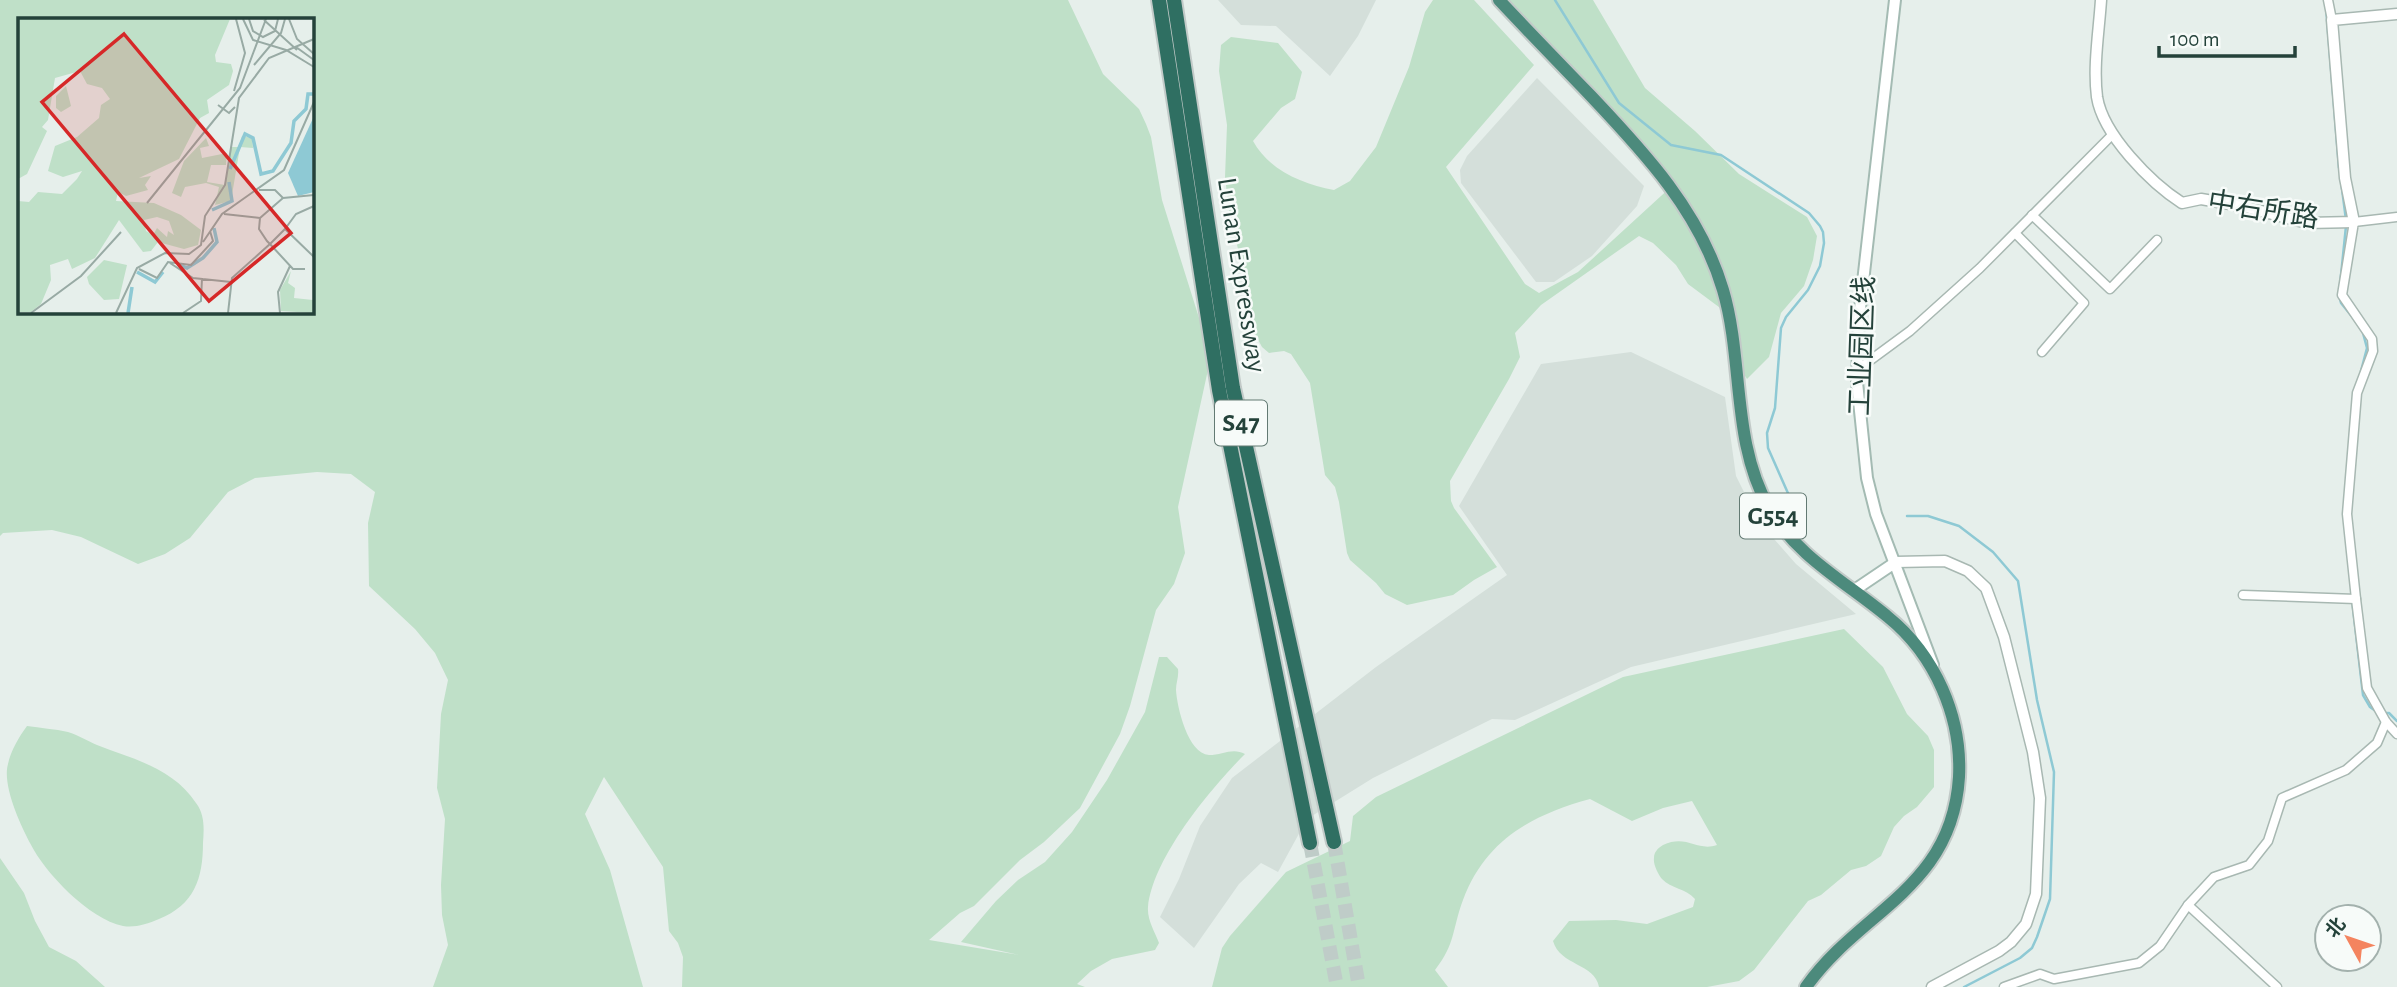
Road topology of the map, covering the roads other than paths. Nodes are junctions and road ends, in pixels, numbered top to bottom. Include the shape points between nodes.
1 (1159, 0) edge
2 (1174, 0) edge
3 (1499, 0) edge
4 (1895, 0) edge
5 (2101, 0) edge
6 (2328, 0) edge
7 (2397, 15) edge
8 (2332, 20) junction
9 (2112, 135) junction
10 (2032, 215) junction
11 (2397, 217) edge
12 (2348, 222) junction
13 (2015, 233) junction
14 (2157, 240) dead end
15 (2042, 352) dead end
16 (1857, 370) junction
17 (1896, 562) junction
18 (1853, 591) junction
19 (2243, 595) dead end
20 (2353, 599) junction
21 (1938, 680) junction
22 (2382, 716) junction
23 (2397, 734) edge
24 (1334, 842) tunnel mouth
25 (1310, 843) tunnel mouth
26 (2188, 905) junction
27 (1806, 987) edge
28 (1932, 987) edge
29 (2004, 987) edge
30 (2277, 987) edge

1 - 25 highway, Lunan Expressway / S47 via 1219,390
2 - 24 highway, Lunan Expressway / S47 via 1233,388
3 - 18 highway, G554 via 1641,149 1686,210 1723,290 1745,436 1762,494 1796,544
4 - 16 main road, 工业园区线
5 - 9 street, 中右所路 via 2097,97
6 - 8 street
7 - 8 street
8 - 12 street, 中右所路
9 - 10 street
9 - 12 street, 中右所路 via 2163,191 2182,203 2201,199 2307,223
10 - 13 street
10 - 14 street via 2109,289
11 - 12 street
12 - 20 street via 2342,295 2372,339 2373,351 2357,393 2347,514
13 - 15 street via 2084,303
13 - 16 street via 1910,331
16 - 17 main road, 工业园区线 via 1867,478
17 - 18 main road
17 - 21 main road, 工业园区线
17 - 28 street via 1945,561 1968,570 1986,588 2004,637 2040,798 2036,894 2026,924 1999,951
18 - 21 highway, G554 via 1909,635
19 - 20 street
20 - 22 street via 2367,688
21 - 27 highway, G554 via 1955,730 1959,767 1955,804 1944,837 1908,889 1837,952
22 - 23 street
22 - 26 street via 2377,743 2346,770 2282,798 2267,841 2249,865 2214,877
26 - 29 street via 2160,946 2139,963 2054,979 2040,974
26 - 30 street

